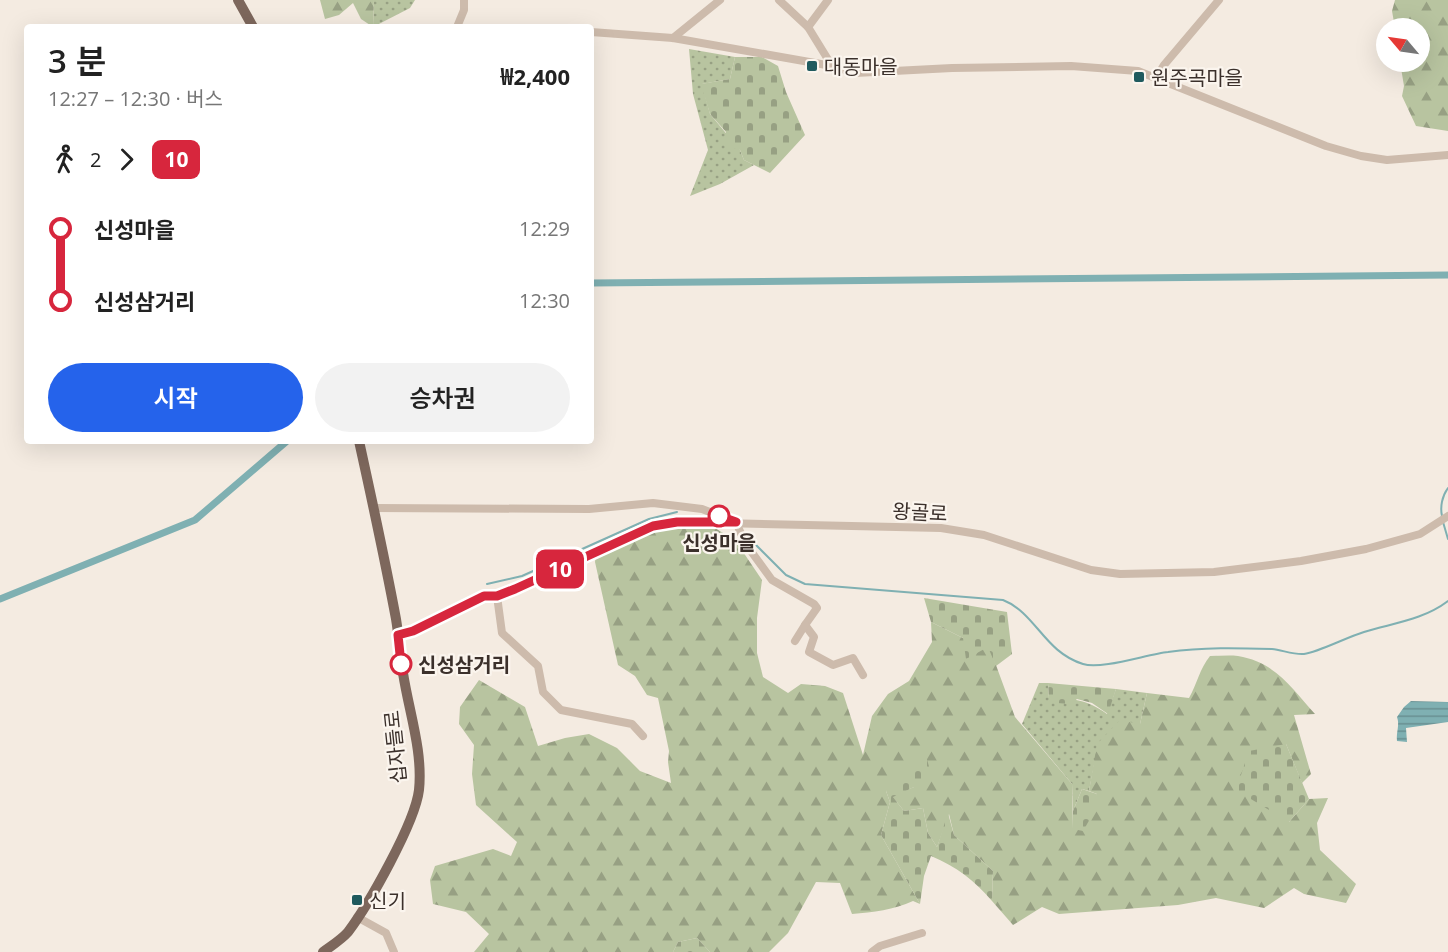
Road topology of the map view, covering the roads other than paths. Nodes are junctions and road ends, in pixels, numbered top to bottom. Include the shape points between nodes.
1 (238, 0) edge
2 (464, 0) edge
3 (720, 0) edge
4 (779, 0) edge
5 (828, 0) edge
6 (1219, 0) edge
7 (251, 24) edge
8 (458, 24) edge
9 (808, 27) junction
10 (594, 32) edge
11 (673, 38) junction
12 (832, 66) junction
13 (1156, 78) junction
14 (1448, 155) edge
15 (360, 444) edge
16 (374, 508) junction
17 (1444, 518) edge
18 (736, 522) junction
19 (497, 596) junction
20 (805, 625) junction
21 (398, 635) junction
22 (795, 641) dead end
23 (863, 675) dead end
24 (643, 736) dead end
25 (357, 916) junction
26 (922, 933) dead end
27 (323, 952) edge
28 (394, 952) edge
29 (872, 952) edge

1 - 7 main road
2 - 8 street
3 - 11 street
4 - 9 street
5 - 9 street
6 - 13 street
9 - 12 street
10 - 11 street
11 - 12 street
12 - 13 street via 855,73 1094,67 1138,71
13 - 14 street via 1361,156 1387,160
15 - 16 main road, 십자들로
16 - 18 street via 589,509 653,502 702,509
16 - 21 main road, 십자들로
17 - 18 street, 왕골로 via 1420,534 1301,561 1214,572 1120,574 1091,570 984,535 941,528
18 - 19 street, 왕골로 via 653,526
18 - 20 street via 745,543 772,580 817,608
19 - 21 street, 왕골로 via 484,596
19 - 24 street via 502,633 538,666 543,692 561,710 632,724
20 - 22 street
20 - 23 street via 814,637 808,652 833,665 853,658
21 - 25 main road, 십자들로 via 419,761 419,790 412,817
25 - 27 main road, 십자들로 via 346,933
25 - 28 street via 386,933
26 - 29 street

